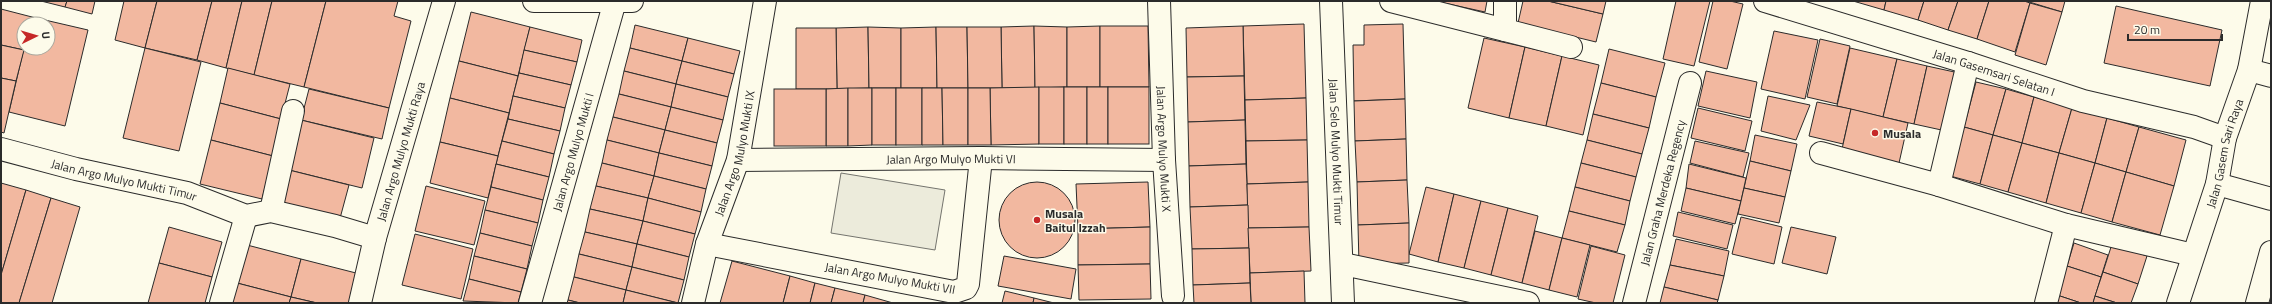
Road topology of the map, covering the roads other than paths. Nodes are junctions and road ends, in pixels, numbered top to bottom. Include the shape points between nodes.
1 (444, 1) edge
2 (534, 1) edge
3 (615, 1) edge
4 (632, 1) edge
5 (765, 1) edge
6 (1158, 1) edge
7 (1331, 1) edge
8 (1391, 1) edge
9 (1505, 1) edge
10 (1765, 1) edge
11 (2262, 1) edge
12 (1505, 30) junction
13 (1571, 47) dead end
14 (1968, 63) junction
15 (2249, 70) junction
16 (2271, 76) edge
17 (1690, 83) dead end
18 (293, 111) dead end
19 (2225, 138) junction
20 (1, 149) edge
21 (1821, 153) dead end
22 (981, 158) junction
23 (738, 160) junction
24 (1164, 160) junction
25 (2217, 184) junction
26 (1940, 185) junction
27 (2271, 199) edge
28 (271, 211) junction
29 (246, 216) junction
30 (2066, 226) junction
31 (375, 238) junction
32 (707, 244) junction
33 (2271, 252) edge
34 (2193, 255) junction
35 (1342, 264) junction
36 (1173, 296) dead end
37 (221, 303) edge
38 (360, 303) edge
39 (530, 303) edge
40 (693, 303) edge
41 (1342, 303) edge
42 (1528, 303) edge
43 (1634, 303) edge
44 (2046, 303) edge
45 (2178, 303) edge
46 (2257, 303) edge

1 - 31 street, Jalan Argo Mulyo Mukti Raya
2 - 3 street
3 - 4 street
3 - 39 street, Jalan Argo Mulyo Mukti I
5 - 23 street, Jalan Argo Mulyo Mukti IX
6 - 24 street, Jalan Argo Mulyo Mukti X
7 - 35 street, Jalan Selo Mulyo Mukti Timur
8 - 12 street
9 - 12 street
10 - 14 street, Jalan Gasemsari Selatan I
11 - 15 street, Jalan Gasem Sari Raya
12 - 13 street
14 - 19 street, Jalan Gasemsari Selatan I via 2083,101 2194,127
14 - 26 street
15 - 16 street
15 - 19 street, Jalan Gasem Sari Raya
17 - 43 street, Jalan Graha Merdeka Regency
18 - 28 street
19 - 25 street, Jalan Gasem Sari Raya
20 - 29 street, Jalan Argo Mulyo Mukti Timur via 76,169 187,193
21 - 26 street
22 - 23 street, Jalan Argo Mulyo Mukti VI
22 - 24 street, Jalan Argo Mulyo Mukti VI
22 - 32 street, Jalan Argo Mulyo Mukti VII via 968,284 960,291 954,292
23 - 32 street, Jalan Argo Mulyo Mukti IX
24 - 36 street, Jalan Argo Mulyo Mukti X
25 - 27 street
25 - 34 street, Jalan Gasem Sari Raya
26 - 30 street
28 - 29 street
28 - 31 street
29 - 37 street
30 - 34 street
30 - 44 street
31 - 38 street, Jalan Argo Mulyo Mukti Raya
32 - 40 street, Jalan Argo Mulyo Mukti IX
33 - 46 street
34 - 45 street, Jalan Gasem Sari Raya
35 - 41 street, Jalan Selo Mulyo Mukti Timur
35 - 42 street

